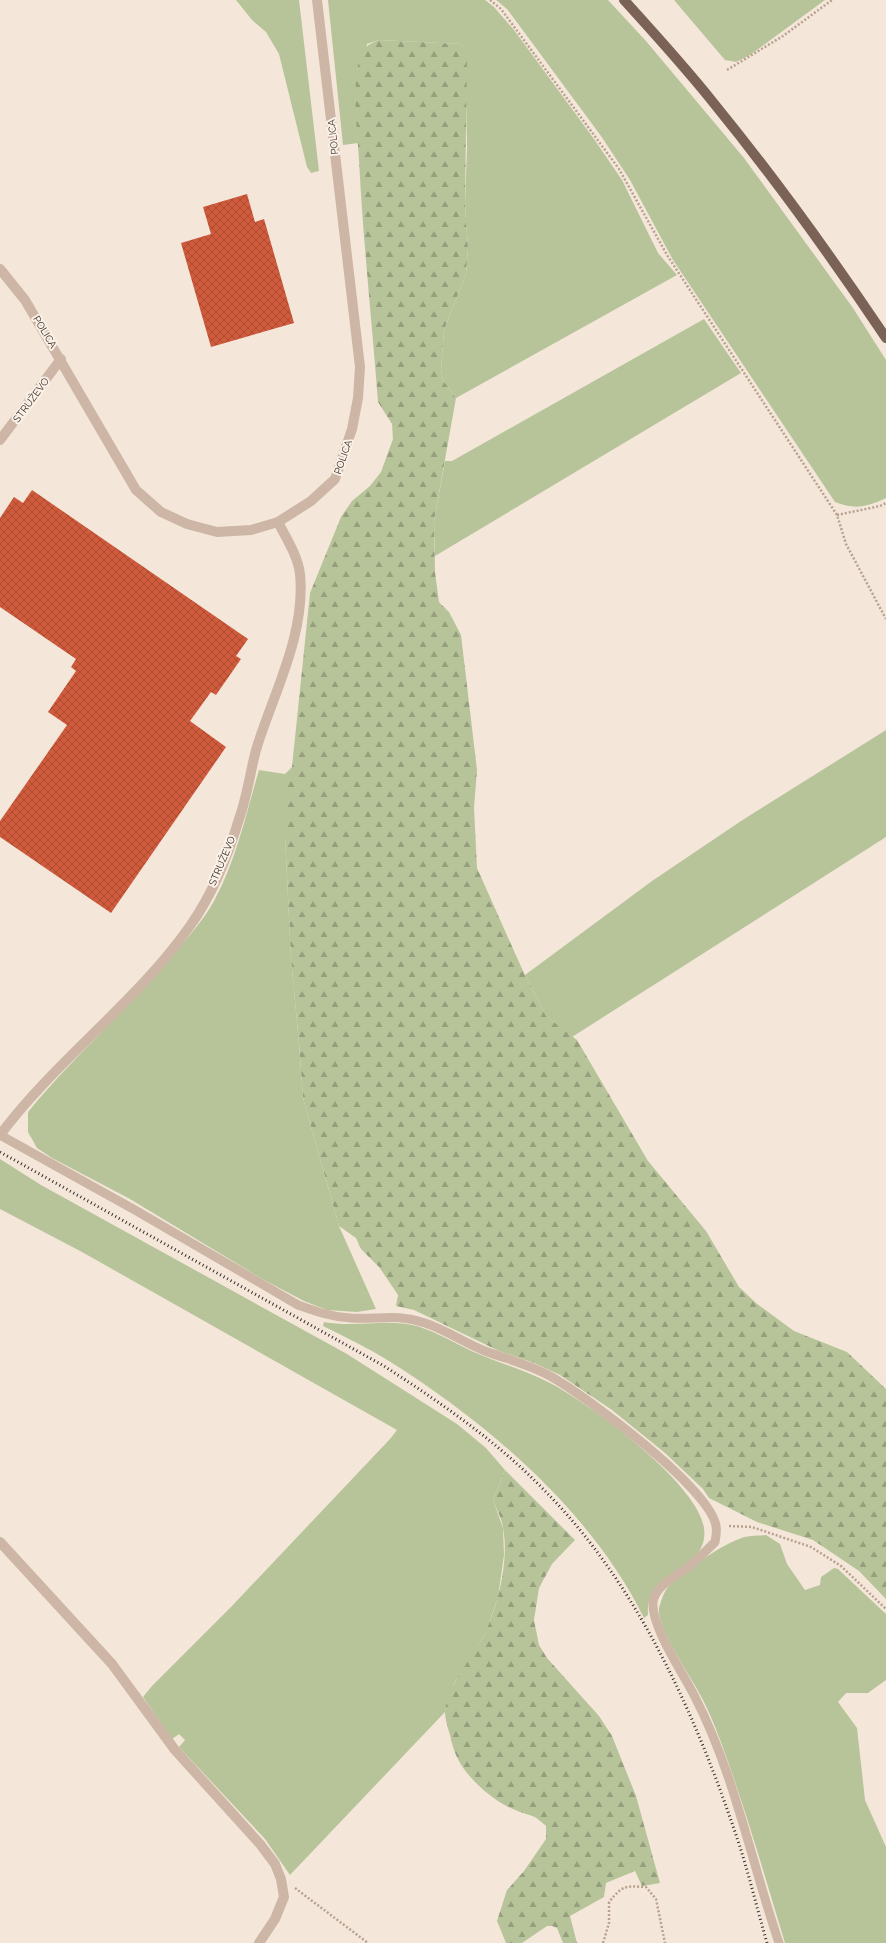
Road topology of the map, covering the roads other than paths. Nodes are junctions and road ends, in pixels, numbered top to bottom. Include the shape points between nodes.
1 (317, 0) edge
2 (624, 0) edge
3 (0, 269) edge
4 (886, 338) edge
5 (61, 360) junction
6 (0, 440) edge
7 (278, 522) junction
8 (0, 1135) edge
9 (0, 1542) edge
10 (259, 1943) edge
11 (779, 1943) edge

1 - 7 street, POLICA via 354,308 360,367 359,390 352,429 335,479 311,501
2 - 4 main road via 712,100 754,154 839,267
3 - 5 street, POLICA via 25,300
5 - 6 street, STRUŽEVO
5 - 7 street, POLICA via 136,490 161,512 187,524 217,532 251,530
7 - 8 street, STRUŽEVO via 300,572 298,612 292,646 256,750 240,819 218,876 190,926 145,980 20,1108
8 - 11 lane via 298,1304 326,1315 351,1318 398,1316 426,1323 484,1350 549,1375 635,1435 688,1485 705,1506 716,1526 715,1542 686,1569 667,1581 654,1598 653,1613 659,1632 700,1706 719,1752 740,1812
9 - 10 street via 112,1664 175,1750 275,1864 284,1897 275,1919

